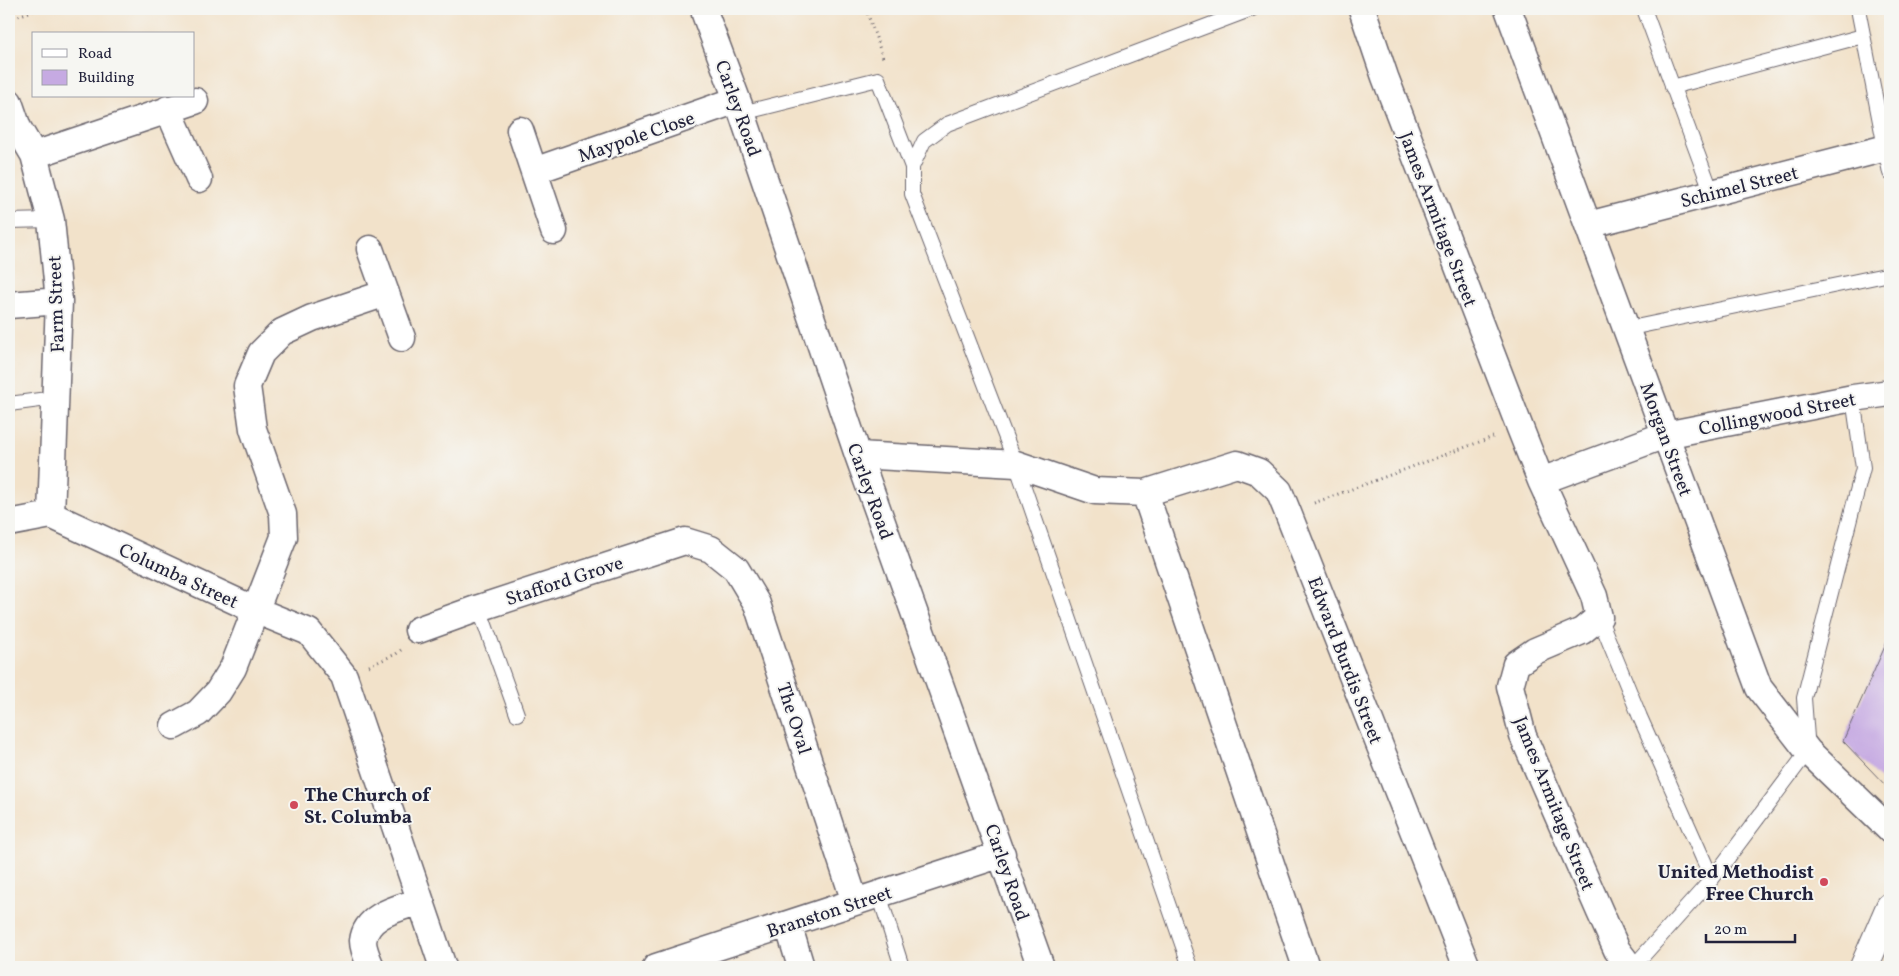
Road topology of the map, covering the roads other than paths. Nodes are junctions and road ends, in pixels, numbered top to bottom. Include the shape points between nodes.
1 (1252, 9) edge
2 (1362, 9) edge
3 (1508, 9) edge
4 (1644, 9) edge
5 (1858, 9) edge
6 (705, 14) dead end
7 (1863, 36) junction
8 (1672, 87) junction
9 (195, 101) dead end
10 (9, 102) edge
11 (739, 107) junction
12 (168, 109) junction
13 (14, 128) edge
14 (520, 130) dead end
15 (1888, 147) edge
16 (34, 156) junction
17 (912, 167) junction
18 (534, 171) junction
19 (1890, 173) edge
20 (199, 179) dead end
21 (1712, 193) junction
22 (51, 220) junction
23 (9, 221) edge
24 (1588, 224) junction
25 (554, 231) dead end
26 (370, 250) dead end
27 (1890, 274) edge
28 (386, 294) junction
29 (59, 301) junction
30 (9, 305) edge
31 (1626, 329) junction
32 (402, 338) dead end
33 (1890, 392) edge
34 (56, 398) junction
35 (1853, 398) junction
36 (9, 404) edge
37 (1665, 436) junction
38 (858, 455) junction
39 (1016, 464) junction
40 (1541, 482) junction
41 (1145, 493) junction
42 (51, 515) junction
43 (9, 523) edge
44 (711, 549) joint
45 (479, 608) junction
46 (255, 610) junction
47 (1599, 617) junction
48 (418, 630) road end
49 (516, 714) dead end
50 (174, 726) dead end
51 (1808, 751) junction
52 (1890, 830) edge
53 (1002, 854) junction
54 (1712, 879) junction
55 (879, 894) junction
56 (420, 901) junction
57 (854, 902) junction
58 (1890, 907) edge
59 (788, 924) junction
60 (700, 961) edge
61 (370, 967) edge
62 (443, 967) edge
63 (656, 967) edge
64 (801, 967) edge
65 (902, 967) edge
66 (1041, 967) edge
67 (1190, 967) edge
68 (1306, 967) edge
69 (1467, 967) edge
70 (1632, 967) edge
71 (1864, 967) edge

1 - 17 lane via 947,124 924,141
2 - 40 street, James Armitage Street via 1385,77
3 - 24 street, Morgan Street
4 - 8 lane
5 - 7 lane
6 - 11 street, Carley Road
7 - 8 lane
7 - 15 lane
8 - 21 lane
9 - 12 street
10 - 13 street, Farm Street
11 - 17 lane via 878,79
11 - 18 street, Maypole Close
11 - 38 street, Carley Road
12 - 16 street
12 - 20 street
13 - 16 street, Farm Street
14 - 18 street
15 - 19 lane
15 - 21 street, Schimel Street
16 - 22 street, Farm Street
17 - 39 lane via 912,194
18 - 25 street
21 - 24 street, Schimel Street
22 - 23 lane
22 - 29 street, Farm Street
24 - 31 street, Morgan Street
26 - 28 street
27 - 31 lane
28 - 32 street
28 - 46 street via 312,318 282,332 261,353 247,386 253,429 283,514 284,537
29 - 30 street
29 - 34 street, Farm Street
31 - 37 street, Morgan Street
33 - 35 street, Collingwood Street
34 - 36 lane
34 - 42 street, Farm Street
35 - 37 street, Collingwood Street
35 - 51 lane via 1863,468 1804,698
37 - 40 street, Collingwood Street
37 - 51 street, Morgan Street via 1759,688
38 - 39 street, Edward Burdis Street
38 - 53 street, Carley Road
39 - 41 street, Edward Burdis Street via 1095,490
39 - 67 lane
40 - 47 street, James Armitage Street via 1594,596
41 - 68 street
41 - 69 street, Edward Burdis Street via 1237,464 1259,472 1279,491
42 - 43 street
42 - 46 street, Columba Street
44 - 45 street, Stafford Grove via 685,540
44 - 57 street, The Oval via 736,569 757,604
45 - 48 street, Stafford Grove
45 - 49 lane
46 - 50 street via 233,668 218,692 198,712
46 - 56 street, Columba Street via 309,632 344,676
47 - 54 lane
47 - 70 street, James Armitage Street via 1582,631 1534,651 1516,664 1510,686 1523,736 1617,950
51 - 52 street, Morgan Street
51 - 54 lane
53 - 55 street, Branston Street
53 - 66 street, Carley Road
54 - 70 lane
55 - 57 street, Branston Street
55 - 65 lane
56 - 61 street via 383,914 368,927 363,942
56 - 62 street
57 - 59 street, Branston Street
58 - 71 main road
59 - 60 street, Branston Street
59 - 64 street
60 - 63 street, Branston Street

